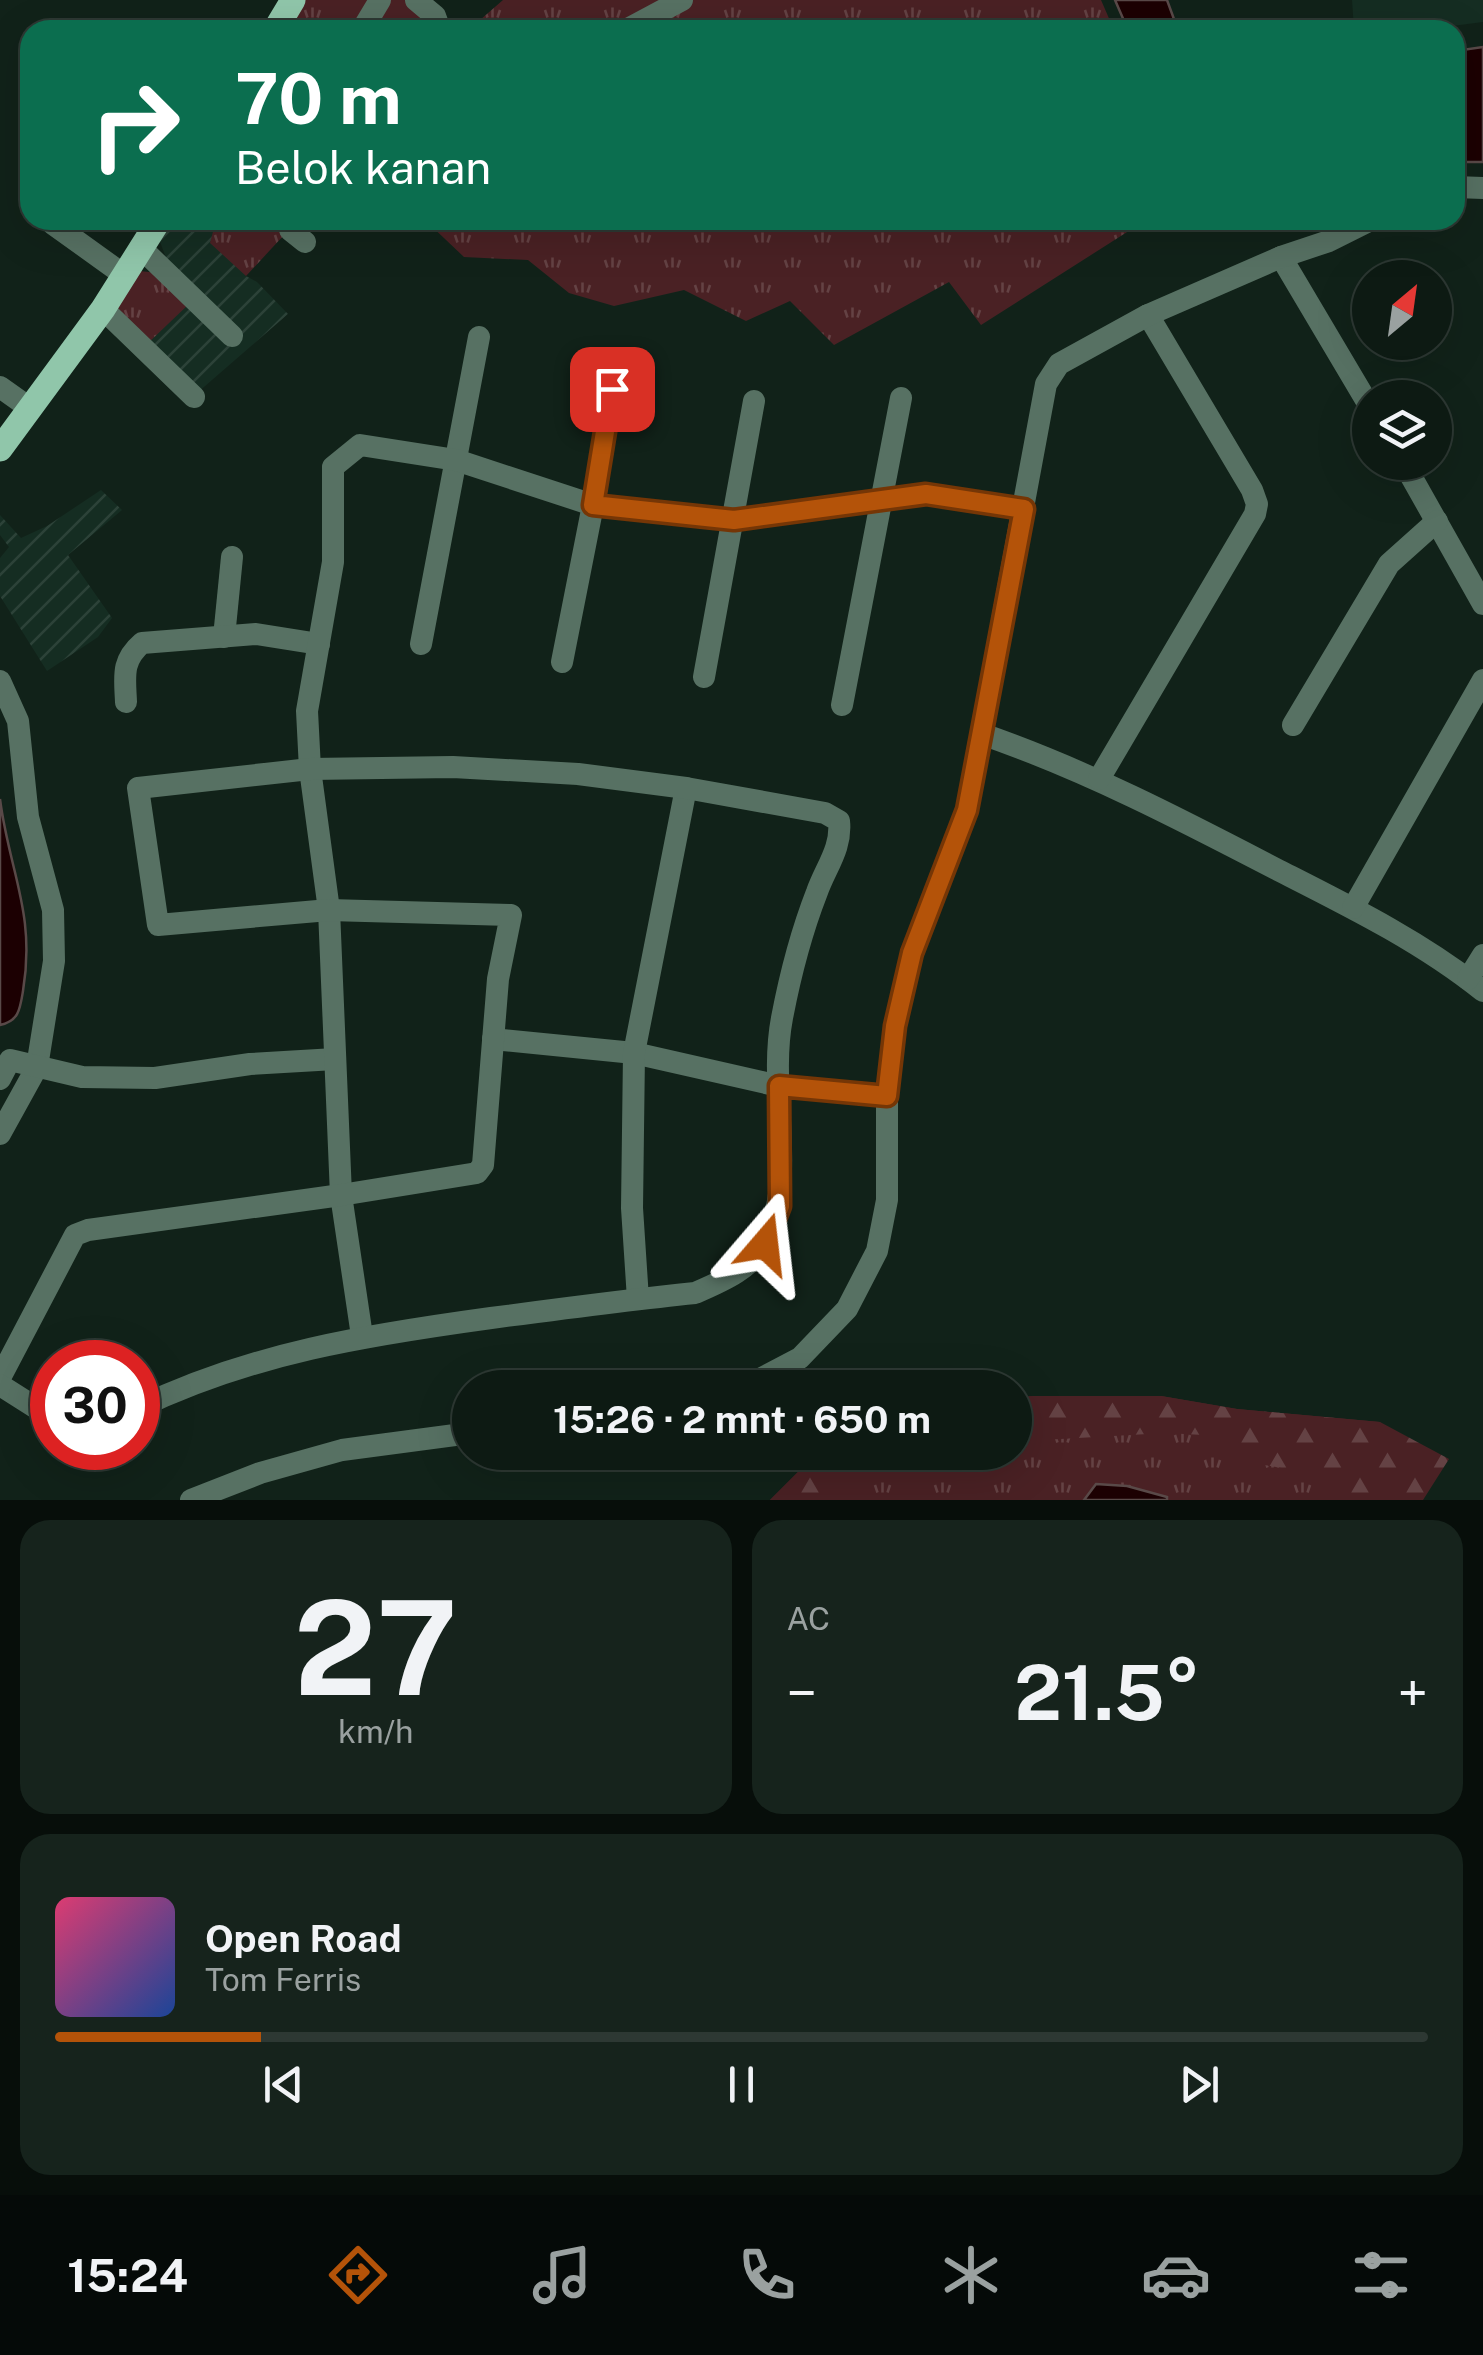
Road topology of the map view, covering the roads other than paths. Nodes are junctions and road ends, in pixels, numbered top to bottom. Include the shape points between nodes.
1 (416, 0) edge
2 (682, 0) edge
3 (436, 20) edge
4 (645, 20) edge
5 (61, 230) edge
6 (153, 230) edge
7 (1351, 230) edge
8 (141, 248) junction
9 (1281, 256) junction
10 (124, 276) junction
11 (103, 309) junction
12 (1148, 315) junction
13 (232, 336) dead end
14 (479, 336) dead end
15 (1354, 380) edge
16 (0, 388) edge
17 (612, 389) dead end
18 (194, 398) dead end
19 (900, 398) dead end
20 (754, 401) dead end
21 (31, 409) junction
22 (0, 450) edge
23 (456, 460) junction
24 (1413, 480) edge
25 (879, 502) junction
26 (593, 505) junction
27 (1024, 509) junction
28 (734, 520) junction
29 (1437, 521) junction
30 (232, 557) dead end
31 (1483, 604) edge
32 (224, 637) junction
33 (319, 644) junction
34 (421, 644) dead end
35 (562, 662) dead end
36 (704, 677) dead end
37 (1483, 680) edge
38 (0, 681) edge
39 (126, 702) dead end
40 (842, 705) dead end
41 (1293, 724) dead end
42 (982, 734) junction
43 (310, 769) junction
44 (1099, 779) junction
45 (686, 788) junction
46 (1352, 908) junction
47 (329, 910) junction
48 (1483, 955) edge
49 (1476, 985) edge
50 (492, 1039) junction
51 (634, 1053) junction
52 (335, 1059) junction
53 (37, 1067) junction
54 (0, 1078) edge
55 (779, 1086) junction
56 (887, 1096) junction
57 (0, 1134) edge
58 (342, 1196) junction
59 (638, 1298) junction
60 (362, 1336) junction
61 (777, 1370) edge
62 (0, 1381) edge
63 (160, 1398) edge
64 (30, 1402) edge
65 (452, 1435) edge
66 (192, 1500) edge

1 - 3 street
2 - 4 street
5 - 10 street
6 - 8 main road
7 - 9 street
8 - 10 main road
8 - 13 street
9 - 12 street
9 - 15 street
10 - 11 main road
11 - 18 street
11 - 21 main road
12 - 27 street via 1060,364 1046,384
12 - 44 street via 1257,504
14 - 23 street
16 - 21 street
17 - 26 street
19 - 25 street
20 - 28 street
21 - 22 main road
23 - 26 street
23 - 33 street via 360,445 333,467 334,562
23 - 34 street
24 - 29 street
25 - 27 street via 926,494
25 - 28 street
25 - 40 street
26 - 28 street
26 - 35 street
27 - 42 street
28 - 36 street
29 - 31 street
29 - 41 street via 1389,564
30 - 32 street
32 - 33 street via 256,634
32 - 39 street via 142,643 125,666
33 - 43 street via 307,711
37 - 46 street
38 - 53 street via 18,721 28,817 54,910 54,962
42 - 44 street
42 - 56 street via 967,810 912,953
43 - 45 street via 578,774
43 - 47 street
43 - 47 street via 138,788 158,926
44 - 46 street
45 - 51 street
45 - 55 street via 825,813 838,821 841,839 811,908 781,1023
46 - 49 street
47 - 50 street via 510,915
47 - 52 street
48 - 49 street
50 - 51 street
50 - 58 street via 486,1149 477,1173
51 - 55 street
51 - 59 street
52 - 53 street via 155,1078 82,1078
52 - 58 street
53 - 54 street via 10,1060
53 - 57 street
55 - 56 street
55 - 59 street via 780,1206 765,1244 736,1275 696,1293
56 - 61 street via 887,1200 877,1251 846,1310 800,1358
58 - 60 street
58 - 62 street via 75,1235
59 - 60 street
60 - 63 street via 248,1365
62 - 64 street
65 - 66 street via 342,1450

